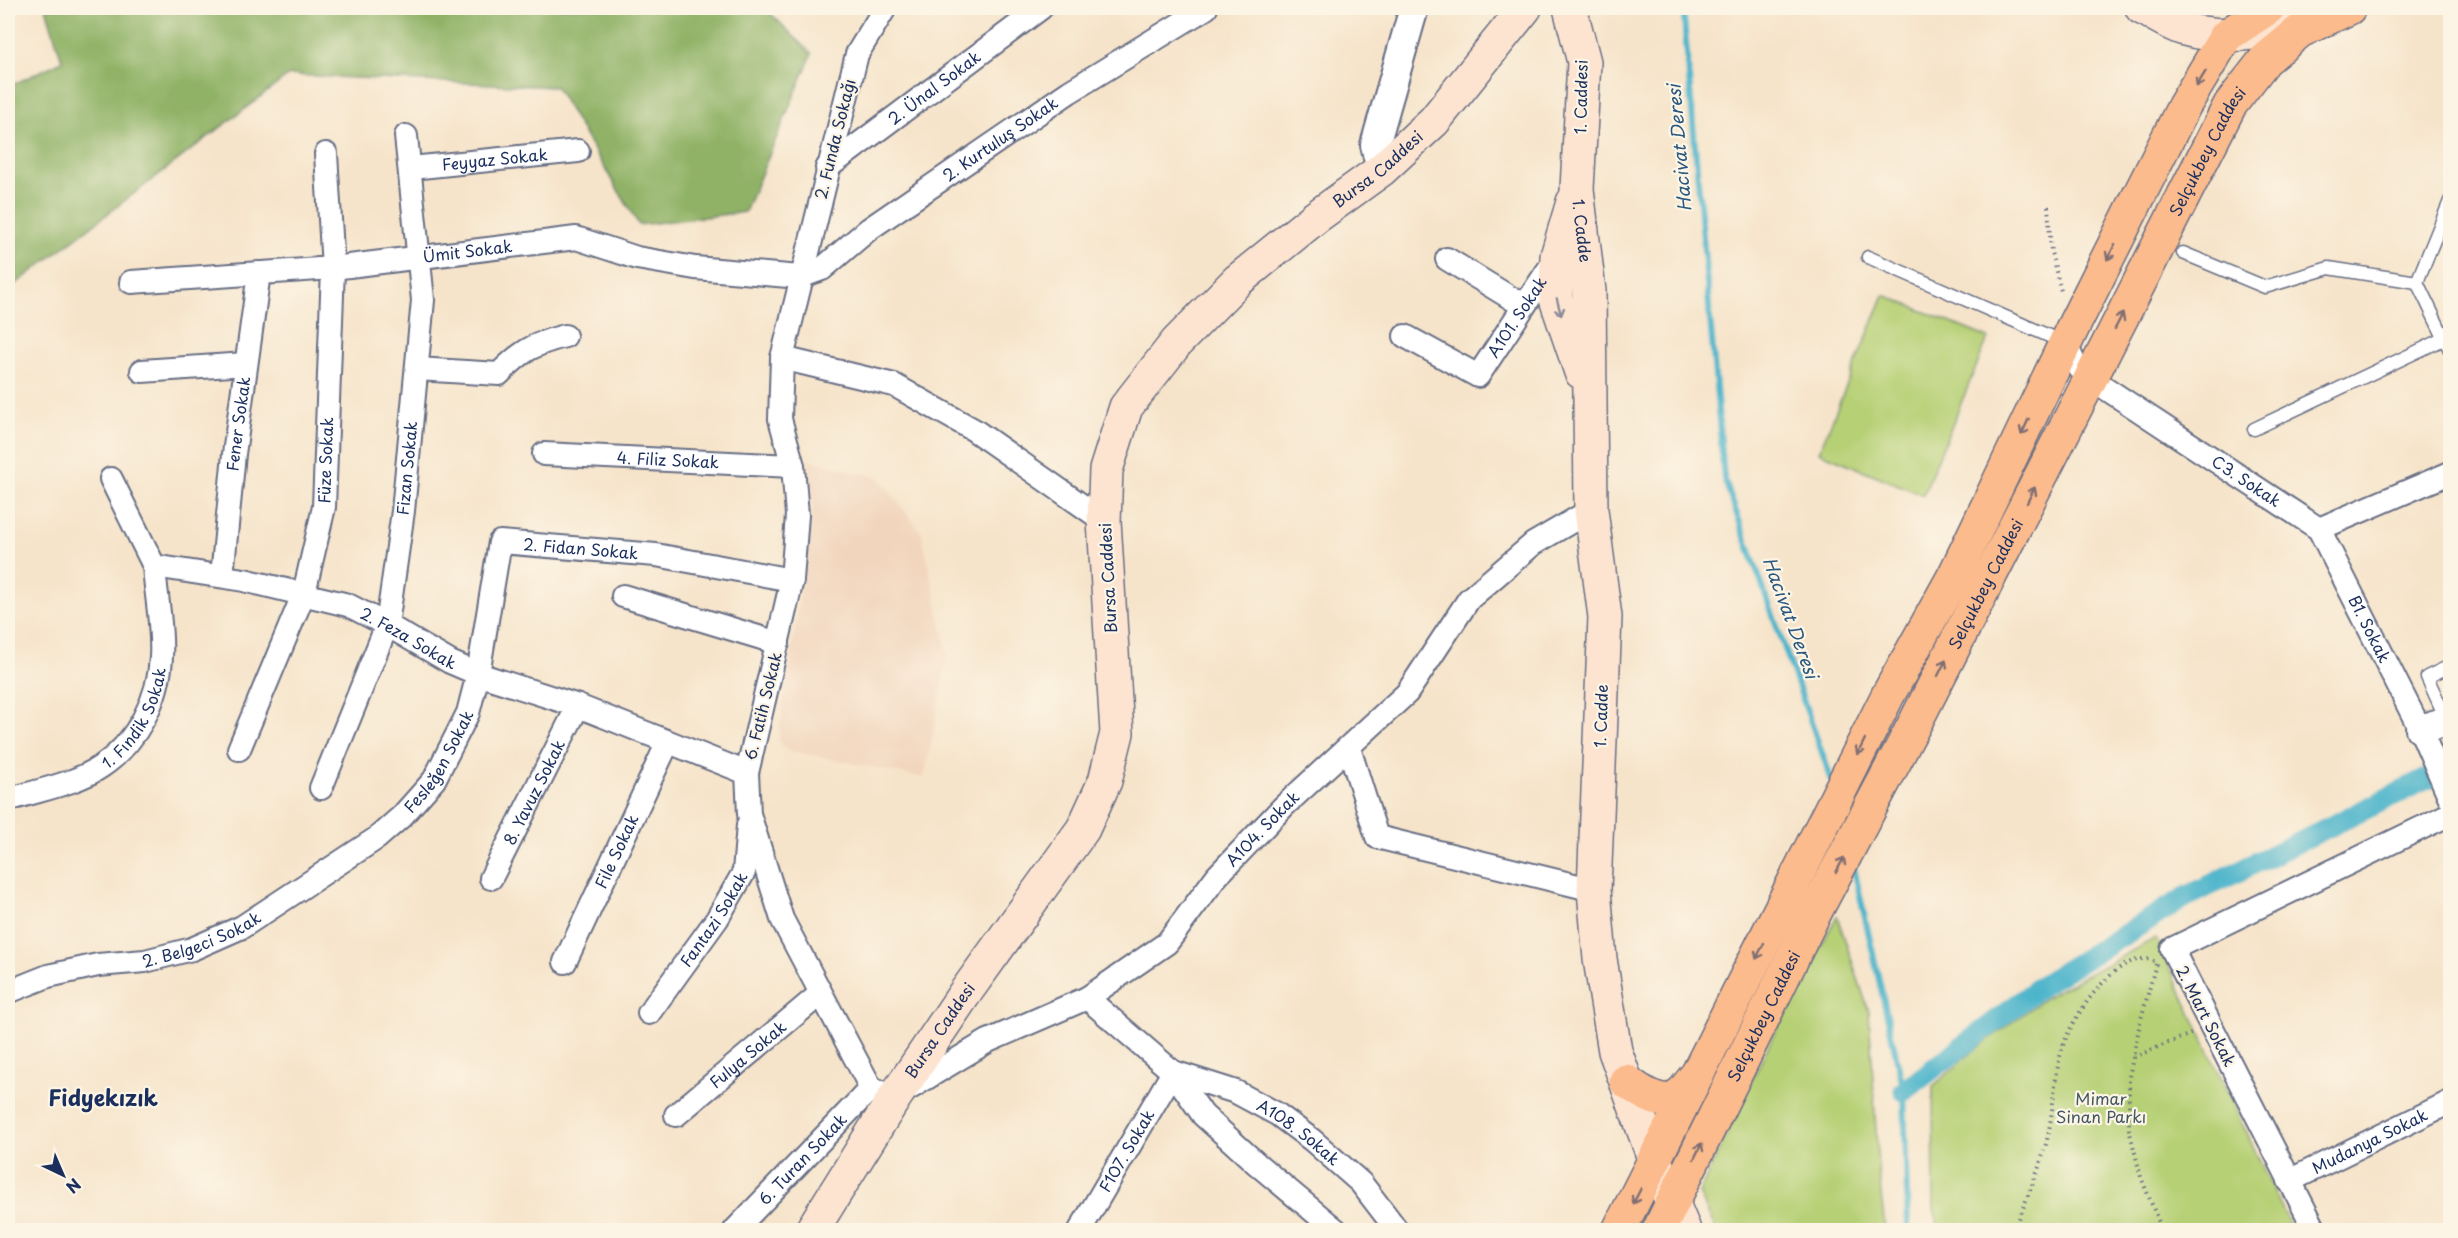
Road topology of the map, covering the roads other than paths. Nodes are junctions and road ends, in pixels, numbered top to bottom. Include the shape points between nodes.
1 (885, 8) edge
2 (1041, 8) edge
3 (1206, 8) edge
4 (1414, 8) edge
5 (1525, 8) edge
6 (1570, 8) edge
7 (2142, 8) edge
8 (2268, 8) edge
9 (2345, 9) edge
10 (2226, 36) junction
11 (2249, 77) junction
12 (406, 136) dead end
13 (578, 151) dead end
14 (326, 154) dead end
15 (411, 168) junction
16 (827, 168) junction
17 (1381, 170) junction
18 (1577, 189) junction
19 (2451, 201) edge
20 (2183, 253) dead end
21 (1557, 256) junction
22 (420, 257) junction
23 (1868, 257) dead end
24 (1448, 259) dead end
25 (333, 268) junction
26 (259, 273) junction
27 (800, 277) junction
28 (131, 282) dead end
29 (2417, 282) junction
30 (1524, 306) junction
31 (565, 336) dead end
32 (1405, 336) dead end
33 (2068, 336) junction
34 (2449, 341) edge
35 (782, 358) junction
36 (246, 364) junction
37 (417, 369) junction
38 (142, 371) dead end
39 (2090, 378) junction
40 (1590, 394) junction
41 (2254, 429) dead end
42 (544, 454) dead end
43 (793, 466) junction
44 (2451, 473) edge
45 (111, 479) dead end
46 (1591, 510) junction
47 (1104, 521) junction
48 (2319, 530) junction
49 (154, 566) junction
50 (222, 576) junction
51 (1954, 576) junction
52 (792, 580) junction
53 (304, 593) junction
54 (623, 596) dead end
55 (1977, 599) junction
56 (387, 625) junction
57 (778, 643) junction
58 (2451, 666) edge
59 (478, 674) junction
60 (578, 706) junction
61 (2439, 723) edge
62 (668, 742) junction
63 (1349, 748) junction
64 (239, 749) dead end
65 (747, 773) junction
66 (321, 788) dead end
67 (2451, 798) edge
68 (8, 800) edge
69 (749, 814) junction
70 (2451, 814) edge
71 (378, 838) joint
72 (491, 879) dead end
73 (1594, 890) junction
74 (565, 962) dead end
75 (8, 992) edge
76 (820, 994) junction
77 (1087, 998) junction
78 (649, 1013) dead end
79 (1702, 1067) junction
80 (1173, 1072) junction
81 (1626, 1081) junction
82 (883, 1093) junction
83 (2451, 1102) edge
84 (676, 1115) dead end
85 (1654, 1161) junction
86 (2289, 1181) junction
87 (1672, 1221) edge
88 (735, 1230) edge
89 (812, 1230) edge
90 (1080, 1230) edge
91 (1336, 1230) edge
92 (1397, 1230) edge
93 (1619, 1230) edge
94 (2315, 1230) edge

1 - 16 street, 2. Funda Sokağı via 857,54
2 - 16 street, 2. Ünal Sokak
3 - 27 street, 2. Kurtuluş Sokak via 1069,92 869,229 822,269
4 - 17 street via 1375,145
5 - 17 main road, Bursa Caddesi via 1434,121
6 - 18 main road, 1. Caddesi via 1584,62
7 - 10 main road via 2183,28
8 - 10 main road, Selçukbey Caddesi
9 - 10 main road via 2257,34
9 - 11 main road, Selçukbey Caddesi via 2300,31
10 - 11 main road via 2242,52
10 -> 33 main road, Selçukbey Caddesi via 2184,106
39 -> 11 main road, Selçukbey Caddesi via 2230,105
12 - 15 street, Fizan Sokak
13 - 15 street, Feyyaz Sokak
14 - 25 street, Füze Sokak
15 - 22 street, Fizan Sokak
16 - 27 street, 2. Funda Sokağı
17 - 47 main road, Bursa Caddesi via 1237,281 1177,342 1126,407 1106,470
18 - 21 main road
18 - 40 main road, 1. Cadde via 1589,291
19 - 29 lane
20 - 29 lane via 2265,287 2329,268
21 - 30 street, A101. Sokak
21 -> 40 main road via 1556,299
22 - 25 street, Ümit Sokak
22 - 27 street, Ümit Sokak via 576,238 638,258 695,268
22 - 37 street, Fizan Sokak via 423,300
23 - 33 lane
24 - 30 street
25 - 26 street, Ümit Sokak
25 - 53 street, Füze Sokak via 324,507
26 - 28 street, Ümit Sokak
26 - 36 street, Fener Sokak
27 - 35 street, 6. Fatih Sokak
29 - 34 lane
30 - 32 street, A101. Sokak via 1478,376
31 - 37 street via 541,342 519,354 499,374
33 - 39 street, C3. Sokak via 2075,364
33 -> 51 main road, Selçukbey Caddesi
34 - 41 lane
35 - 43 street, 6. Fatih Sokak via 780,419
35 - 47 street via 894,385 974,430
36 - 38 street
36 - 50 street, Fener Sokak
37 - 56 street, Fizan Sokak
39 - 48 street, C3. Sokak
55 -> 39 main road, Selçukbey Caddesi
40 - 46 main road, 1. Cadde
42 - 43 street, 4. Filiz Sokak
43 - 52 street, 6. Fatih Sokak via 797,515
44 - 48 street
45 - 49 street
46 - 63 street, A104. Sokak via 1533,544 1469,599 1407,693
46 - 73 main road, 1. Cadde via 1605,617
47 - 82 main road, Bursa Caddesi via 1116,733 1105,781 1083,829 965,993
48 - 61 street, B1. Sokak
49 - 50 street, 2. Feza Sokak
49 - 68 street, 1. Fındik Sokak via 161,658 152,705 129,742 101,766 74,779
50 - 53 street, 2. Feza Sokak
51 - 55 main road
51 -> 79 main road, Selçukbey Caddesi via 1888,695
52 - 57 street, 6. Fatih Sokak
52 - 59 street, 2. Fidan Sokak via 656,555 500,542
53 - 56 street, 2. Feza Sokak via 348,605
53 - 64 street, Füze Sokak
54 - 57 street
87 -> 55 main road, Selçukbey Caddesi via 1813,916
56 - 59 street, 2. Feza Sokak
56 - 66 street, Fizan Sokak
57 - 65 street, 6. Fatih Sokak
58 - 61 lane via 2427,677
59 - 60 street, 2. Feza Sokak
59 - 71 street, Fesleğen Sokak via 468,713 434,780
60 - 62 street, 2. Feza Sokak
60 - 72 street, 8. Yavuz Sokak
61 - 67 street, B1. Sokak
62 - 65 street, 2. Feza Sokak
62 - 74 street, File Sokak
63 - 73 street via 1377,837
63 - 77 street, A104. Sokak via 1284,806 1217,876 1167,944
65 - 69 street, 6. Fatih Sokak
69 - 76 street, 6. Fatih Sokak via 782,919
69 - 78 street, Fantazi Sokak via 744,872 717,919
70 - 86 street, 2. Mart Sokak via 2165,956 2210,1025
71 - 75 street, 2. Belgeci Sokak via 242,927 192,949 145,961 98,965 48,976
73 - 81 main road, 1. Cadde via 1615,1051
76 - 82 street, 6. Fatih Sokak
76 - 84 street, Fulya Sokak
77 - 80 street, A108. Sokak
77 - 82 street, A104. Sokak
79 - 81 main road via 1671,1101 1646,1096
79 - 85 main road, Selçukbey Caddesi
80 - 90 street, F107. Sokak
80 - 91 street, A108. Sokak via 1203,1115
80 - 92 street, A108. Sokak via 1236,1092 1277,1114 1360,1183
81 - 85 main road, 1. Cadde
82 - 88 street, 6. Turan Sokak
82 - 89 main road, Bursa Caddesi
83 - 86 street, Mudanya Sokak
85 - 87 main road, 1. Cadde
85 -> 93 main road, Selçukbey Caddesi
86 - 94 street, 2. Mart Sokak

